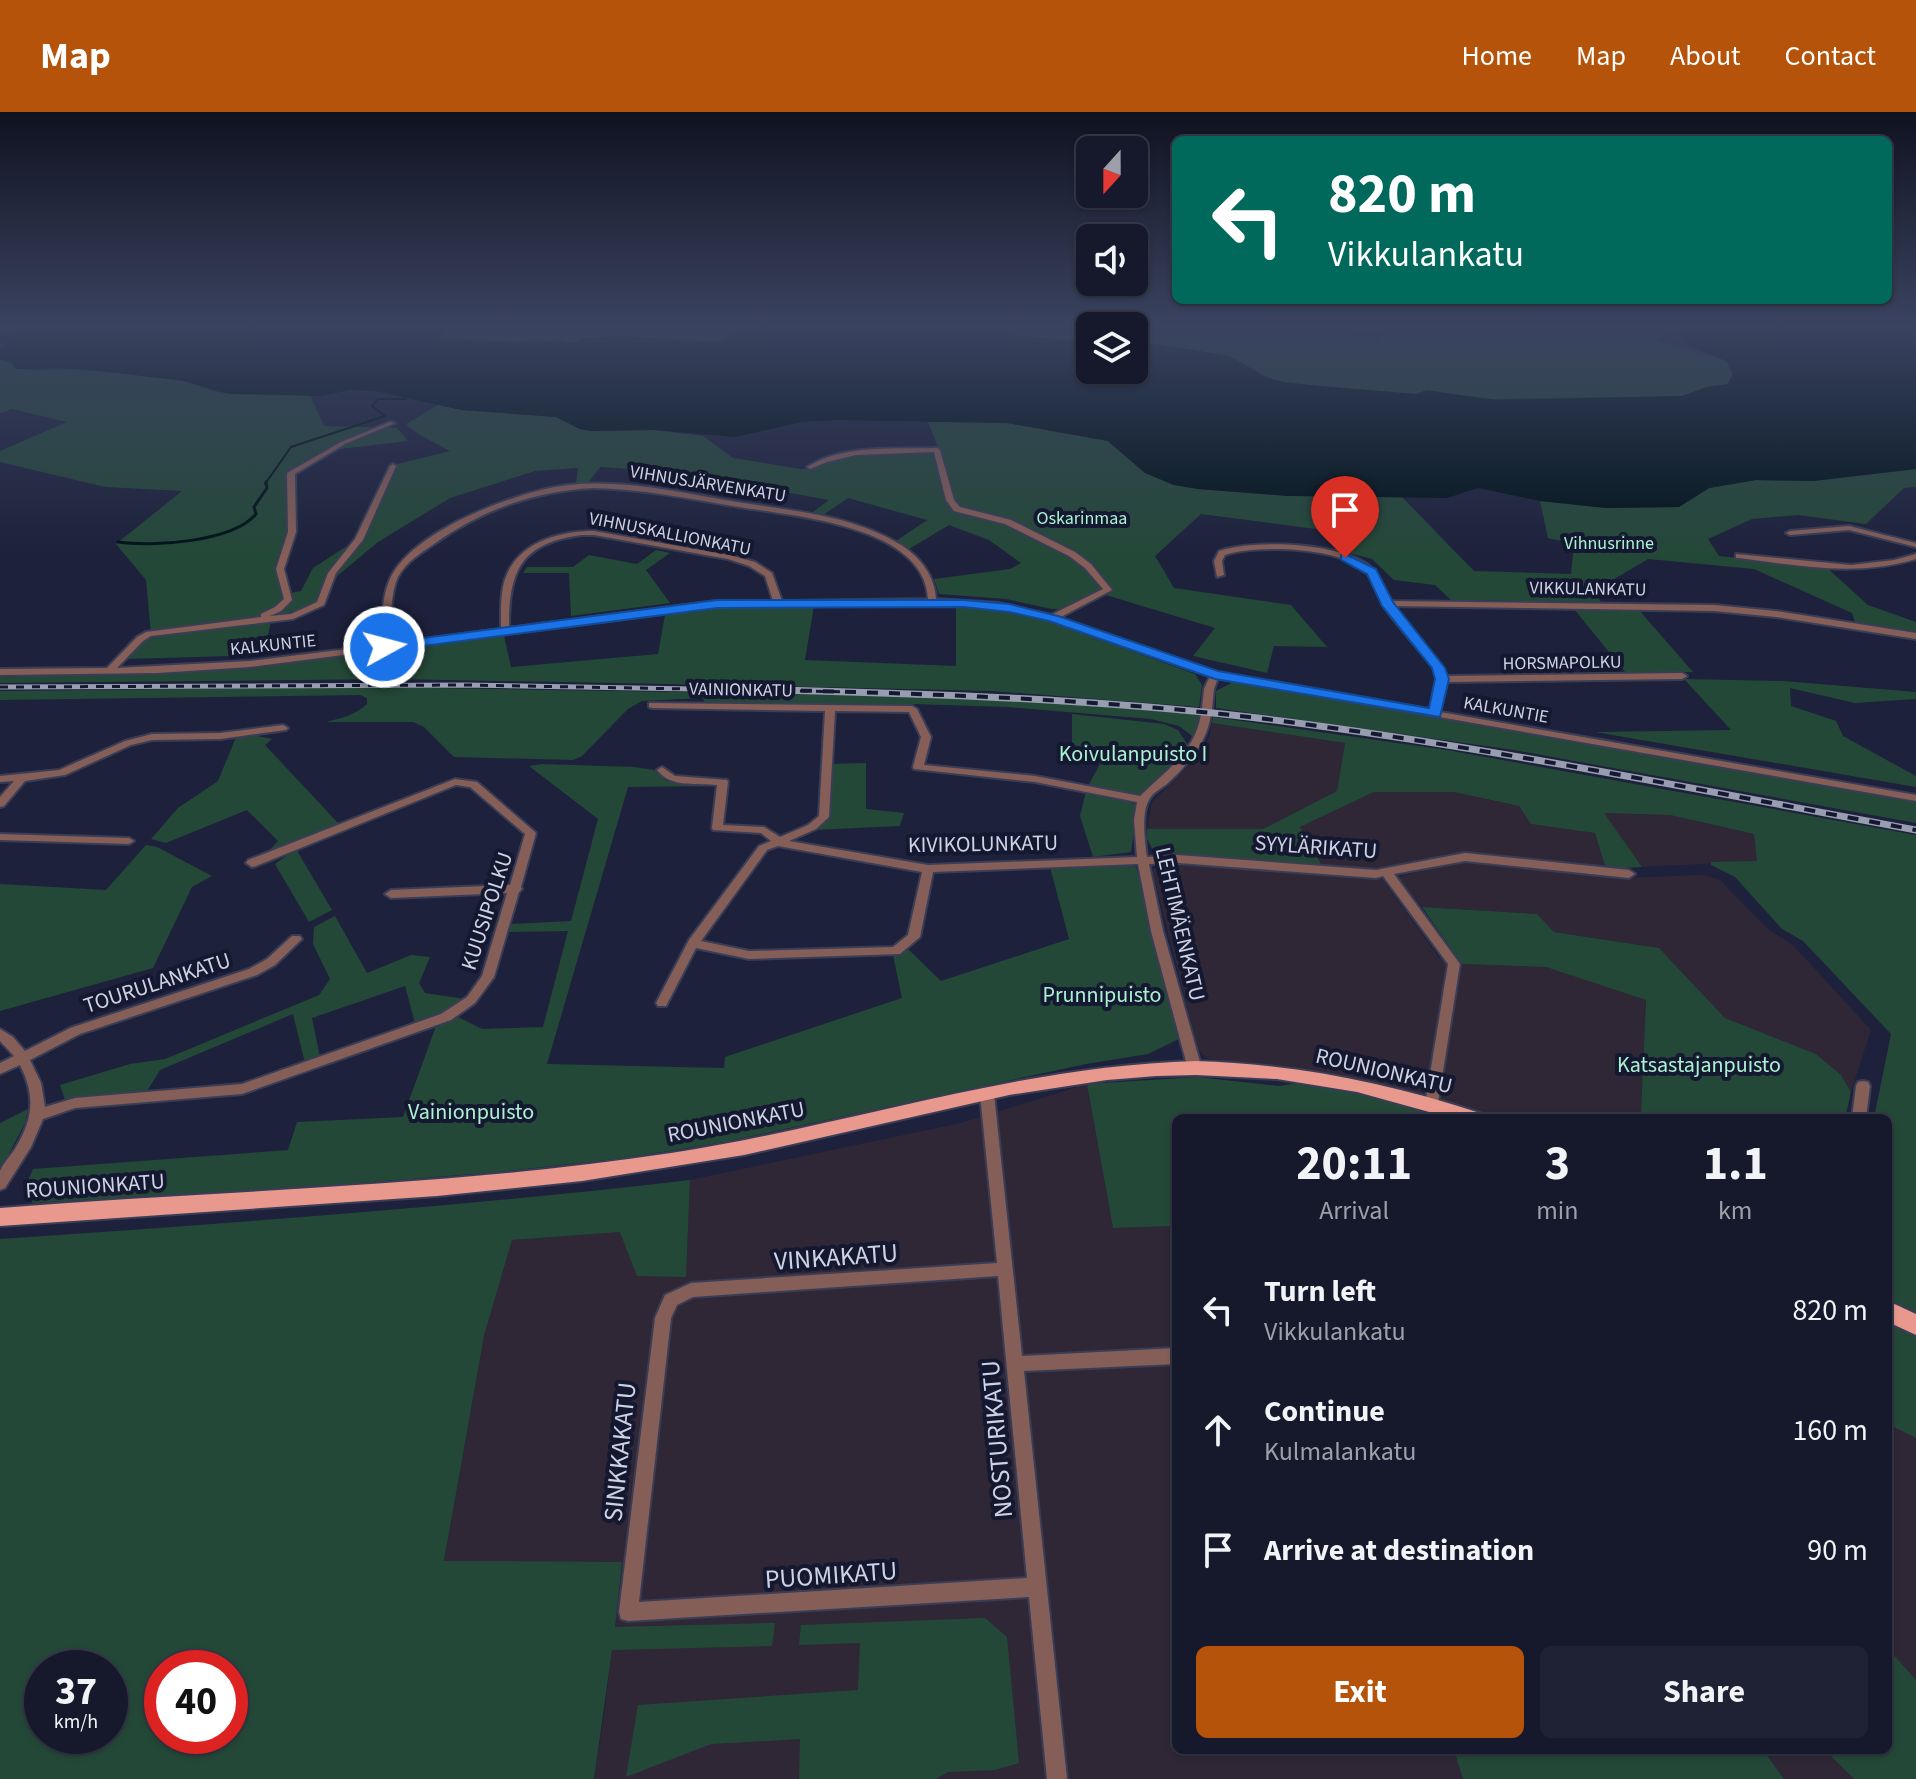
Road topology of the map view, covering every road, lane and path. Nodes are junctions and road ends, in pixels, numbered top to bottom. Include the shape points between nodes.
1 (392, 423) dead end
2 (393, 466) dead end
3 (810, 467) dead end
4 (1790, 533) dead end
5 (1916, 545) edge
6 (1739, 556) dead end
7 (1916, 556) edge
8 (1220, 575) dead end
9 (932, 601) junction
10 (778, 602) junction
11 (1387, 603) junction
12 (1053, 618) junction
13 (254, 621) junction
14 (505, 632) junction
15 (1916, 636) edge
16 (384, 647) junction
17 (109, 671) junction
18 (0, 672) edge
19 (1215, 675) junction
20 (1682, 676) dead end
21 (1442, 679) junction
22 (652, 705) dead end
23 (830, 708) junction
24 (1435, 714) junction
25 (283, 728) dead end
26 (662, 770) dead end
27 (22, 778) junction
28 (0, 779) edge
29 (1916, 798) edge
30 (1143, 800) junction
31 (0, 804) edge
32 (0, 837) edge
33 (129, 841) dead end
34 (781, 843) junction
35 (1141, 859) junction
36 (252, 863) dead end
37 (928, 869) junction
38 (1386, 872) junction
39 (1629, 874) dead end
40 (516, 889) junction
41 (391, 894) dead end
42 (296, 939) dead end
43 (693, 943) junction
44 (662, 1003) dead end
45 (0, 1034) edge
46 (25, 1056) junction
47 (0, 1069) edge
48 (1195, 1069) junction
49 (1863, 1086) dead end
50 (987, 1094) junction
51 (1432, 1105) junction
52 (1460, 1114) edge
53 (1860, 1114) edge
54 (38, 1115) junction
55 (0, 1184) edge
56 (0, 1217) edge
57 (1006, 1269) junction
58 (671, 1300) joint
59 (1892, 1313) edge
60 (1916, 1325) edge
61 (1172, 1356) edge
62 (1017, 1364) junction
63 (1036, 1587) junction
64 (628, 1612) joint
65 (1057, 1779) edge

1 - 13 street via 291,473 292,532 280,569 288,600
2 - 13 street via 359,540 332,573 325,600 293,616
3 - 12 street via 857,453 937,450 957,509 997,518 1072,554 1108,590
4 - 5 street via 1849,528
6 - 7 street via 1875,566
8 - 11 street via 1218,561 1229,549 1312,550 1363,565
9 - 10 street, KALKUNTIE
9 - 12 street, KALKUNTIE via 998,606
9 - 16 street, VIHNUSJÄRVENKATU via 930,583 912,557 852,528 641,488 571,487 490,508 408,559 391,585
10 - 14 street, KALKUNTIE via 717,604
10 - 14 street, VIHNUSKALLIONKATU via 769,575 742,561 575,532 544,543 516,566 508,582
11 - 15 street, VIKKULANKATU via 1714,608
11 - 21 street via 1439,668
12 - 19 street, KALKUNTIE
13 - 17 street via 149,634
14 - 16 street, KALKUNTIE
16 - 17 street, KALKUNTIE via 230,666
17 - 18 street, KALKUNTIE
19 - 24 street, KALKUNTIE
19 - 30 street via 1203,738
20 - 21 street, HORSMAPOLKU
21 - 24 street
22 - 23 street, VAINIONKATU
23 - 30 street, VAINIONKATU via 915,710 926,737 917,764 922,768 1035,779
23 - 34 street via 824,817
24 - 29 street, KALKUNTIE
25 - 27 street via 152,737 61,773
26 - 34 street, KIVIKOLUNKATU via 674,779 723,782 717,828 764,830
27 - 28 street
27 - 31 street
30 - 35 street, LEHTIMÄENKATU
32 - 33 street
34 - 37 street, KIVIKOLUNKATU
34 - 43 street via 763,848
35 - 37 street, KIVIKOLUNKATU
35 - 38 street, SYYLÄRIKATU
35 - 48 street, LEHTIMÄENKATU
36 - 40 street, KUUSIPOLKU via 436,788 467,782 531,833
37 - 43 street via 914,937 896,951 749,955
38 - 39 street, SYYLÄRIKATU via 1480,857
38 - 51 street via 1454,964
40 - 41 street
40 - 54 street, KUUSIPOLKU via 488,977 471,1000 446,1017 242,1089 75,1103
42 - 46 street, TOURULANKATU via 253,972 75,1031
43 - 44 street
45 - 46 street
46 - 47 street, TOURULANKATU
46 - 54 street
48 - 50 main road, ROUNIONKATU via 1073,1078
48 - 51 main road, ROUNIONKATU via 1312,1079
49 - 53 street
50 - 56 main road, ROUNIONKATU via 767,1143 581,1173
50 - 57 street, NOSTURIKATU
51 - 52 main road, ROUNIONKATU
54 - 55 street
57 - 58 street, VINKAKATU via 691,1290
57 - 62 street, NOSTURIKATU
58 - 64 street, SINKKAKATU via 663,1318
59 - 60 main road
61 - 62 street
62 - 63 street, NOSTURIKATU
63 - 64 street, PUOMIKATU
63 - 65 street, NOSTURIKATU

